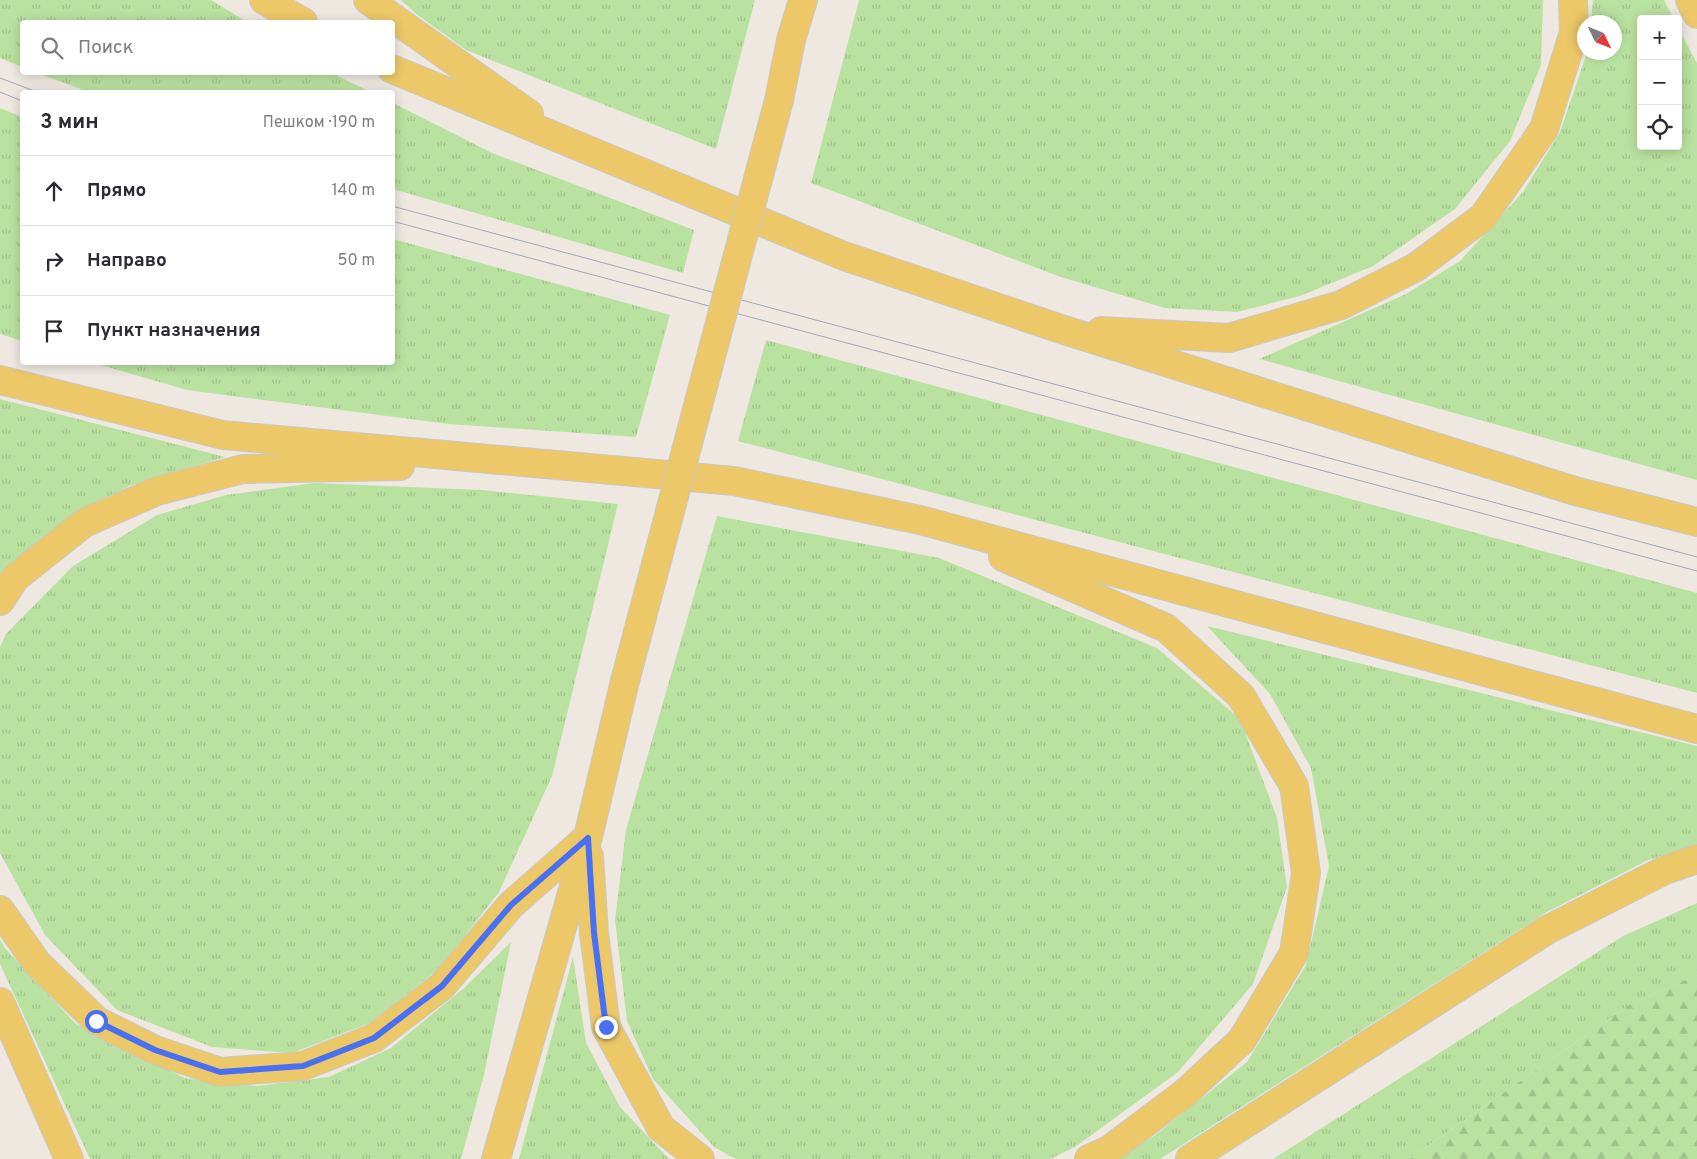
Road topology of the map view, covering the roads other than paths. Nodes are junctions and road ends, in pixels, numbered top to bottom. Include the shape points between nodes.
1 (264, 0) edge
2 (368, 0) edge
3 (796, 0) edge
4 (803, 0) edge
5 (812, 0) edge
6 (1573, 0) edge
7 (1690, 0) edge
8 (1697, 14) edge
9 (299, 20) edge
10 (792, 40) junction
11 (395, 70) edge
12 (571, 144) junction
13 (1061, 329) junction
14 (0, 380) edge
15 (544, 463) junction
16 (920, 520) junction
17 (1697, 522) edge
18 (0, 601) edge
19 (1697, 729) edge
20 (588, 838) junction
21 (1697, 859) edge
22 (0, 910) edge
23 (0, 1002) edge
24 (69, 1159) edge
25 (496, 1159) edge
26 (700, 1159) edge
27 (1090, 1159) edge
28 (1190, 1159) edge

1 - 9 main road
2 - 12 main road
3 - 10 main road
4 - 10 main road
5 - 10 main road
6 - 13 main road via 1574,32 1544,129 1483,218 1416,267 1342,304 1229,338
7 - 8 main road
10 - 20 main road, bridge via 779,100 625,681
11 - 12 main road
12 - 13 main road via 844,256
13 - 17 main road via 1575,490
14 - 15 main road via 223,436
15 - 16 main road via 734,481
15 - 18 main road via 243,469 157,491 84,523 15,578
16 - 19 main road
16 - 27 main road via 1166,628 1241,696 1294,786 1306,873 1294,953 1242,1040 1185,1094 1108,1150
20 - 22 main road via 511,905 442,986 374,1038 303,1066 220,1072 155,1050 96,1021 37,963
20 - 25 main road
20 - 26 main road via 594,933 606,1027 661,1128
21 - 28 main road via 1665,870 1547,930
23 - 24 main road

